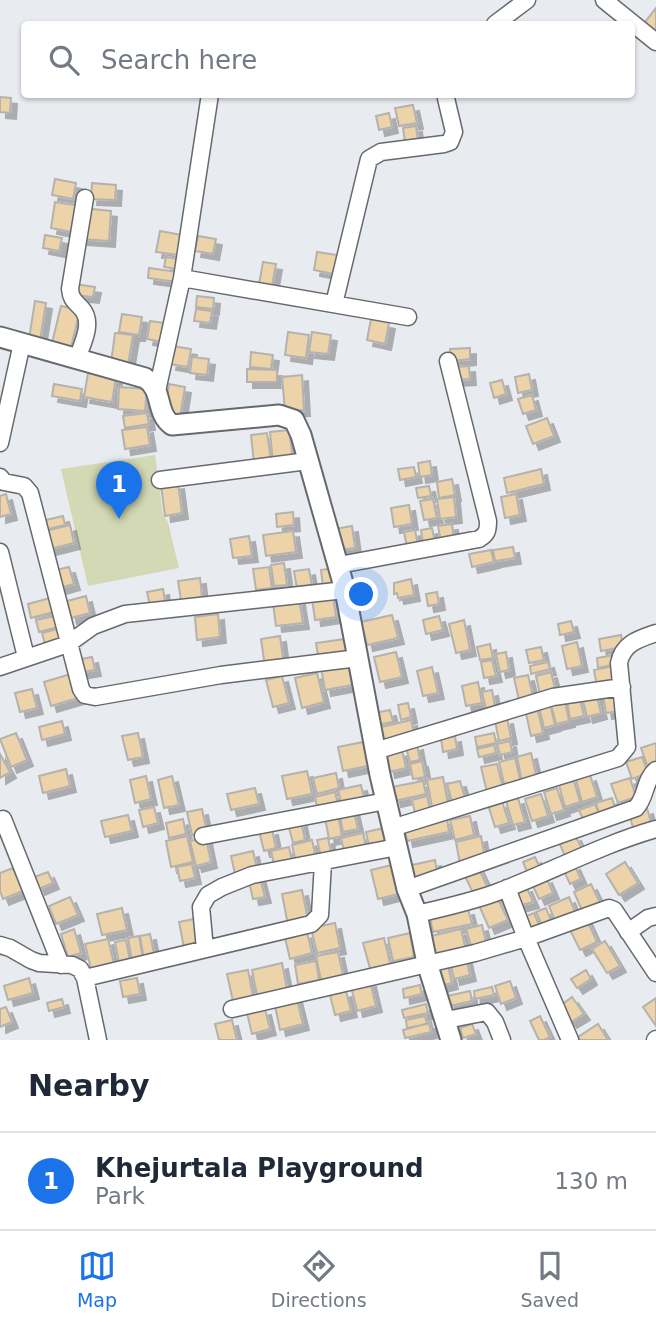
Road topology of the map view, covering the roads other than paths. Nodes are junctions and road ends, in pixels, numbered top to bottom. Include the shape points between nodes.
1 (527, 0) edge
2 (604, 0) edge
3 (499, 21) edge
4 (631, 21) edge
5 (635, 24) edge
6 (656, 41) edge
7 (208, 98) edge
8 (446, 98) edge
9 (85, 198) dead end
10 (182, 278) junction
11 (334, 304) junction
12 (408, 317) dead end
13 (0, 337) edge
14 (22, 343) junction
15 (77, 359) junction
16 (448, 361) dead end
17 (157, 391) junction
18 (0, 443) edge
19 (308, 461) junction
20 (160, 480) dead end
21 (3, 483) edge
22 (0, 552) edge
23 (339, 565) junction
24 (345, 590) junction
25 (8, 617) edge
26 (656, 634) edge
27 (68, 644) junction
28 (26, 657) junction
29 (358, 658) junction
30 (0, 667) edge
31 (622, 687) junction
32 (375, 751) junction
33 (656, 770) edge
34 (386, 802) junction
35 (3, 819) dead end
36 (656, 829) edge
37 (202, 836) dead end
38 (395, 837) junction
39 (323, 862) junction
40 (508, 888) junction
41 (407, 889) junction
42 (417, 914) junction
43 (656, 916) edge
44 (628, 932) junction
45 (526, 938) junction
46 (0, 945) edge
47 (205, 949) junction
48 (427, 963) junction
49 (61, 965) junction
50 (656, 973) edge
51 (85, 978) junction
52 (232, 1009) dead end
53 (446, 1020) junction
54 (98, 1040) edge
55 (451, 1040) edge
56 (502, 1040) edge
57 (570, 1040) edge

1 - 3 street
2 - 4 street
5 - 6 street
7 - 10 street
8 - 11 street via 454,132 450,142 381,152 369,159
9 - 15 street via 70,289 88,326
10 - 11 street
10 - 17 street
11 - 12 street
13 - 14 street
14 - 15 street
14 - 18 street
15 - 17 street via 145,378
16 - 23 street via 488,530 479,539
17 - 19 street via 162,415 172,425 279,415 294,420
19 - 20 street
19 - 23 street
21 - 27 street via 24,486 30,492
22 - 25 street
23 - 24 street
24 - 27 street via 125,614 93,626
24 - 29 street
25 - 28 street
26 - 31 street via 637,639 621,653
27 - 28 street
27 - 29 street via 80,690 95,697
28 - 30 street
29 - 32 street
31 - 32 street via 553,697
31 - 38 street via 627,747 618,758
32 - 34 street
33 - 41 street via 636,808
34 - 37 street
34 - 38 street
35 - 49 street
36 - 40 street
38 - 39 street
38 - 41 street
39 - 47 street via 316,921
39 - 47 street via 252,875 208,895 201,907
40 - 42 street
40 - 45 street
41 - 42 street
42 - 48 street
43 - 44 street
44 - 45 street via 609,908
44 - 50 street
45 - 48 street
45 - 57 street
46 - 49 street via 30,960
47 - 51 street
48 - 52 street
48 - 53 street
49 - 51 street via 72,965
51 - 54 street
53 - 55 street
53 - 56 street via 487,1012

